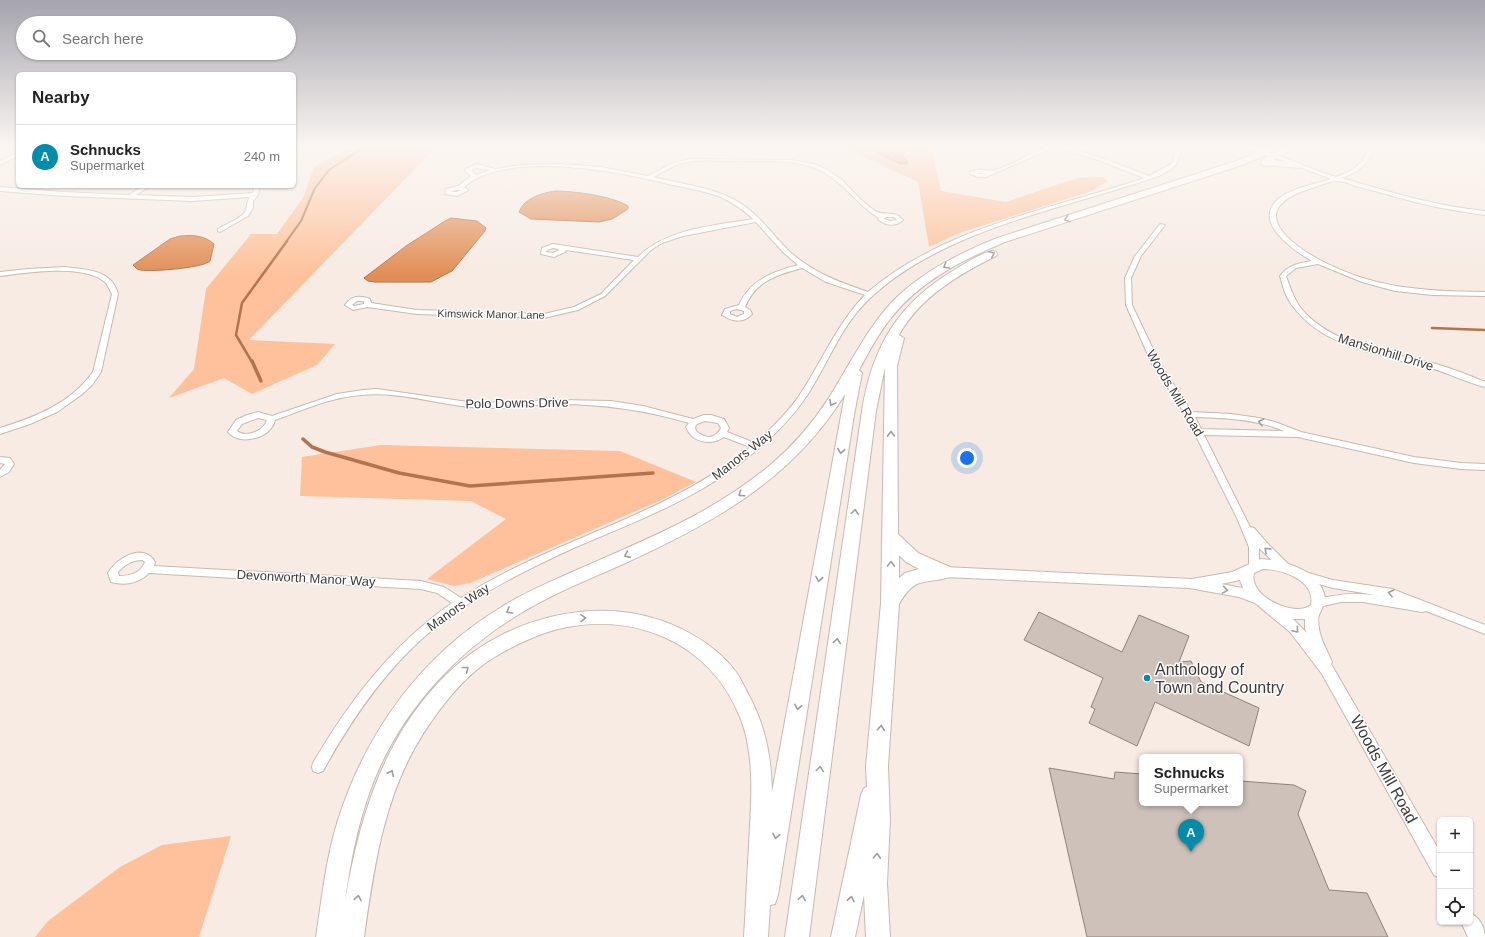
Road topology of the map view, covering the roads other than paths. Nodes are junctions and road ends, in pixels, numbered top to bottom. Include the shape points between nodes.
1 (0, 189) edge
2 (143, 189) edge
3 (256, 189) edge
4 (695, 189) edge
5 (846, 189) edge
6 (1116, 189) edge
7 (1157, 189) edge
8 (1168, 189) edge
9 (1308, 189) edge
10 (1376, 189) edge
11 (255, 195) junction
12 (131, 196) junction
13 (1485, 213) edge
14 (882, 217) dead end
15 (756, 220) junction
16 (1162, 225) dead end
17 (220, 230) dead end
18 (562, 248) dead end
19 (639, 259) junction
20 (1318, 262) junction
21 (802, 266) junction
22 (0, 274) edge
23 (1485, 294) edge
24 (870, 295) junction
25 (366, 305) dead end
26 (741, 308) dead end
27 (905, 318) junction
28 (867, 346) junction
29 (1485, 385) edge
30 (1189, 414) junction
31 (271, 419) dead end
32 (693, 422) junction
33 (0, 431) edge
34 (1199, 432) junction
35 (723, 434) junction
36 (1298, 434) junction
37 (756, 446) junction
38 (0, 460) edge
39 (1485, 467) edge
40 (0, 474) edge
41 (1242, 518) junction
42 (891, 536) junction
43 (1252, 568) junction
44 (147, 569) dead end
45 (1292, 571) junction
46 (944, 572) junction
47 (1189, 583) junction
48 (1263, 602) junction
49 (460, 603) junction
50 (890, 603) junction
51 (1315, 607) junction
52 (1441, 612) junction
53 (1485, 630) edge
54 (1328, 670) junction
55 (878, 766) junction
56 (318, 767) dead end
57 (1437, 864) edge
58 (1472, 925) edge
59 (328, 937) edge
60 (352, 937) edge
61 (758, 937) edge
62 (797, 937) edge
63 (843, 937) edge
64 (878, 937) edge
65 (1478, 937) edge

1 - 12 street
2 - 12 street
3 - 11 street
4 - 15 street via 718,194 741,206
5 - 14 street via 863,206
6 - 24 street, Manors Way via 954,241 897,272
7 -> 28 highway via 1007,238 963,256 930,275 900,300 876,329
27 -> 8 highway via 930,291 946,279 998,251
9 - 20 street via 1278,201 1273,211 1275,227 1296,247
10 - 13 street via 1422,202
11 - 12 street via 202,199
11 - 17 street via 250,201 246,215
15 - 19 street, Kimswick Manor Lane via 670,238 649,249
15 - 21 street
16 - 30 street, Woods Mill Road via 1138,256 1128,278 1128,302 1156,364
18 - 19 street
19 - 25 street, Kimswick Manor Lane via 603,296 576,309 544,316 417,312
20 - 23 street via 1349,276 1383,286 1422,292
20 - 29 street, Mansionhill Drive via 1293,266 1282,276 1286,290 1312,324 1327,334 1350,343 1451,371
21 - 24 street via 825,280
21 - 26 street via 762,279 753,286
22 - 33 street via 68,269 80,271 104,279 114,287 115,294 97,372 93,379 59,407
24 - 37 street, Manors Way via 847,320 797,404
42 -> 27 highway via 891,366
62 -> 27 highway via 870,404 884,350
28 -> 59 highway via 817,426 793,452 759,481 688,526 504,614 476,634 423,683 384,739 364,780 349,822
28 -> 61 highway via 857,371 847,415
30 - 34 street, Woods Mill Road
36 -> 30 street via 1287,428 1248,418
31 - 32 street, Polo Downs Drive via 340,396 362,392 388,392 478,405 611,403 653,410
32 - 35 street, Polo Downs Drive via 704,418 717,419 724,423
32 - 35 street via 690,430 696,437 708,440
34 - 36 street
34 - 41 street, Woods Mill Road
35 - 37 street
36 - 39 street via 1413,460
37 - 49 street, Manors Way via 683,496 496,580
38 - 40 street via 6,460 10,464
41 - 43 street, Woods Mill Road via 1254,547
45 -> 41 street, Woods Mill Road via 1263,546
42 - 46 highway via 905,553 915,560
50 -> 42 highway
43 - 45 street via 1269,564
43 - 47 street via 1234,577
43 - 48 street via 1246,580 1248,586
44 - 49 street, Devonworth Manor Way via 420,585 440,590
45 - 51 street, Woods Mill Road via 1314,587 1319,597
52 -> 45 street via 1392,593 1334,584
46 - 47 street
46 - 50 highway via 911,578 900,586
47 -> 48 street via 1242,592
48 - 51 street via 1291,613 1305,614
48 -> 54 street, Woods Mill Road via 1295,628
49 - 56 street, Manors Way via 408,645 381,673 333,740
55 -> 50 highway
51 - 52 street via 1342,598 1354,598
51 - 54 street, Woods Mill Road via 1312,629
52 - 53 street
54 - 57 street, Woods Mill Road
63 -> 55 highway
64 -> 55 highway via 875,883
58 - 65 street
60 -> 61 highway via 364,856 384,787 413,730 434,701 460,673 486,653 514,638 542,626 598,617 628,618 653,623 679,633 707,652 722,666 738,688 757,740 761,771

